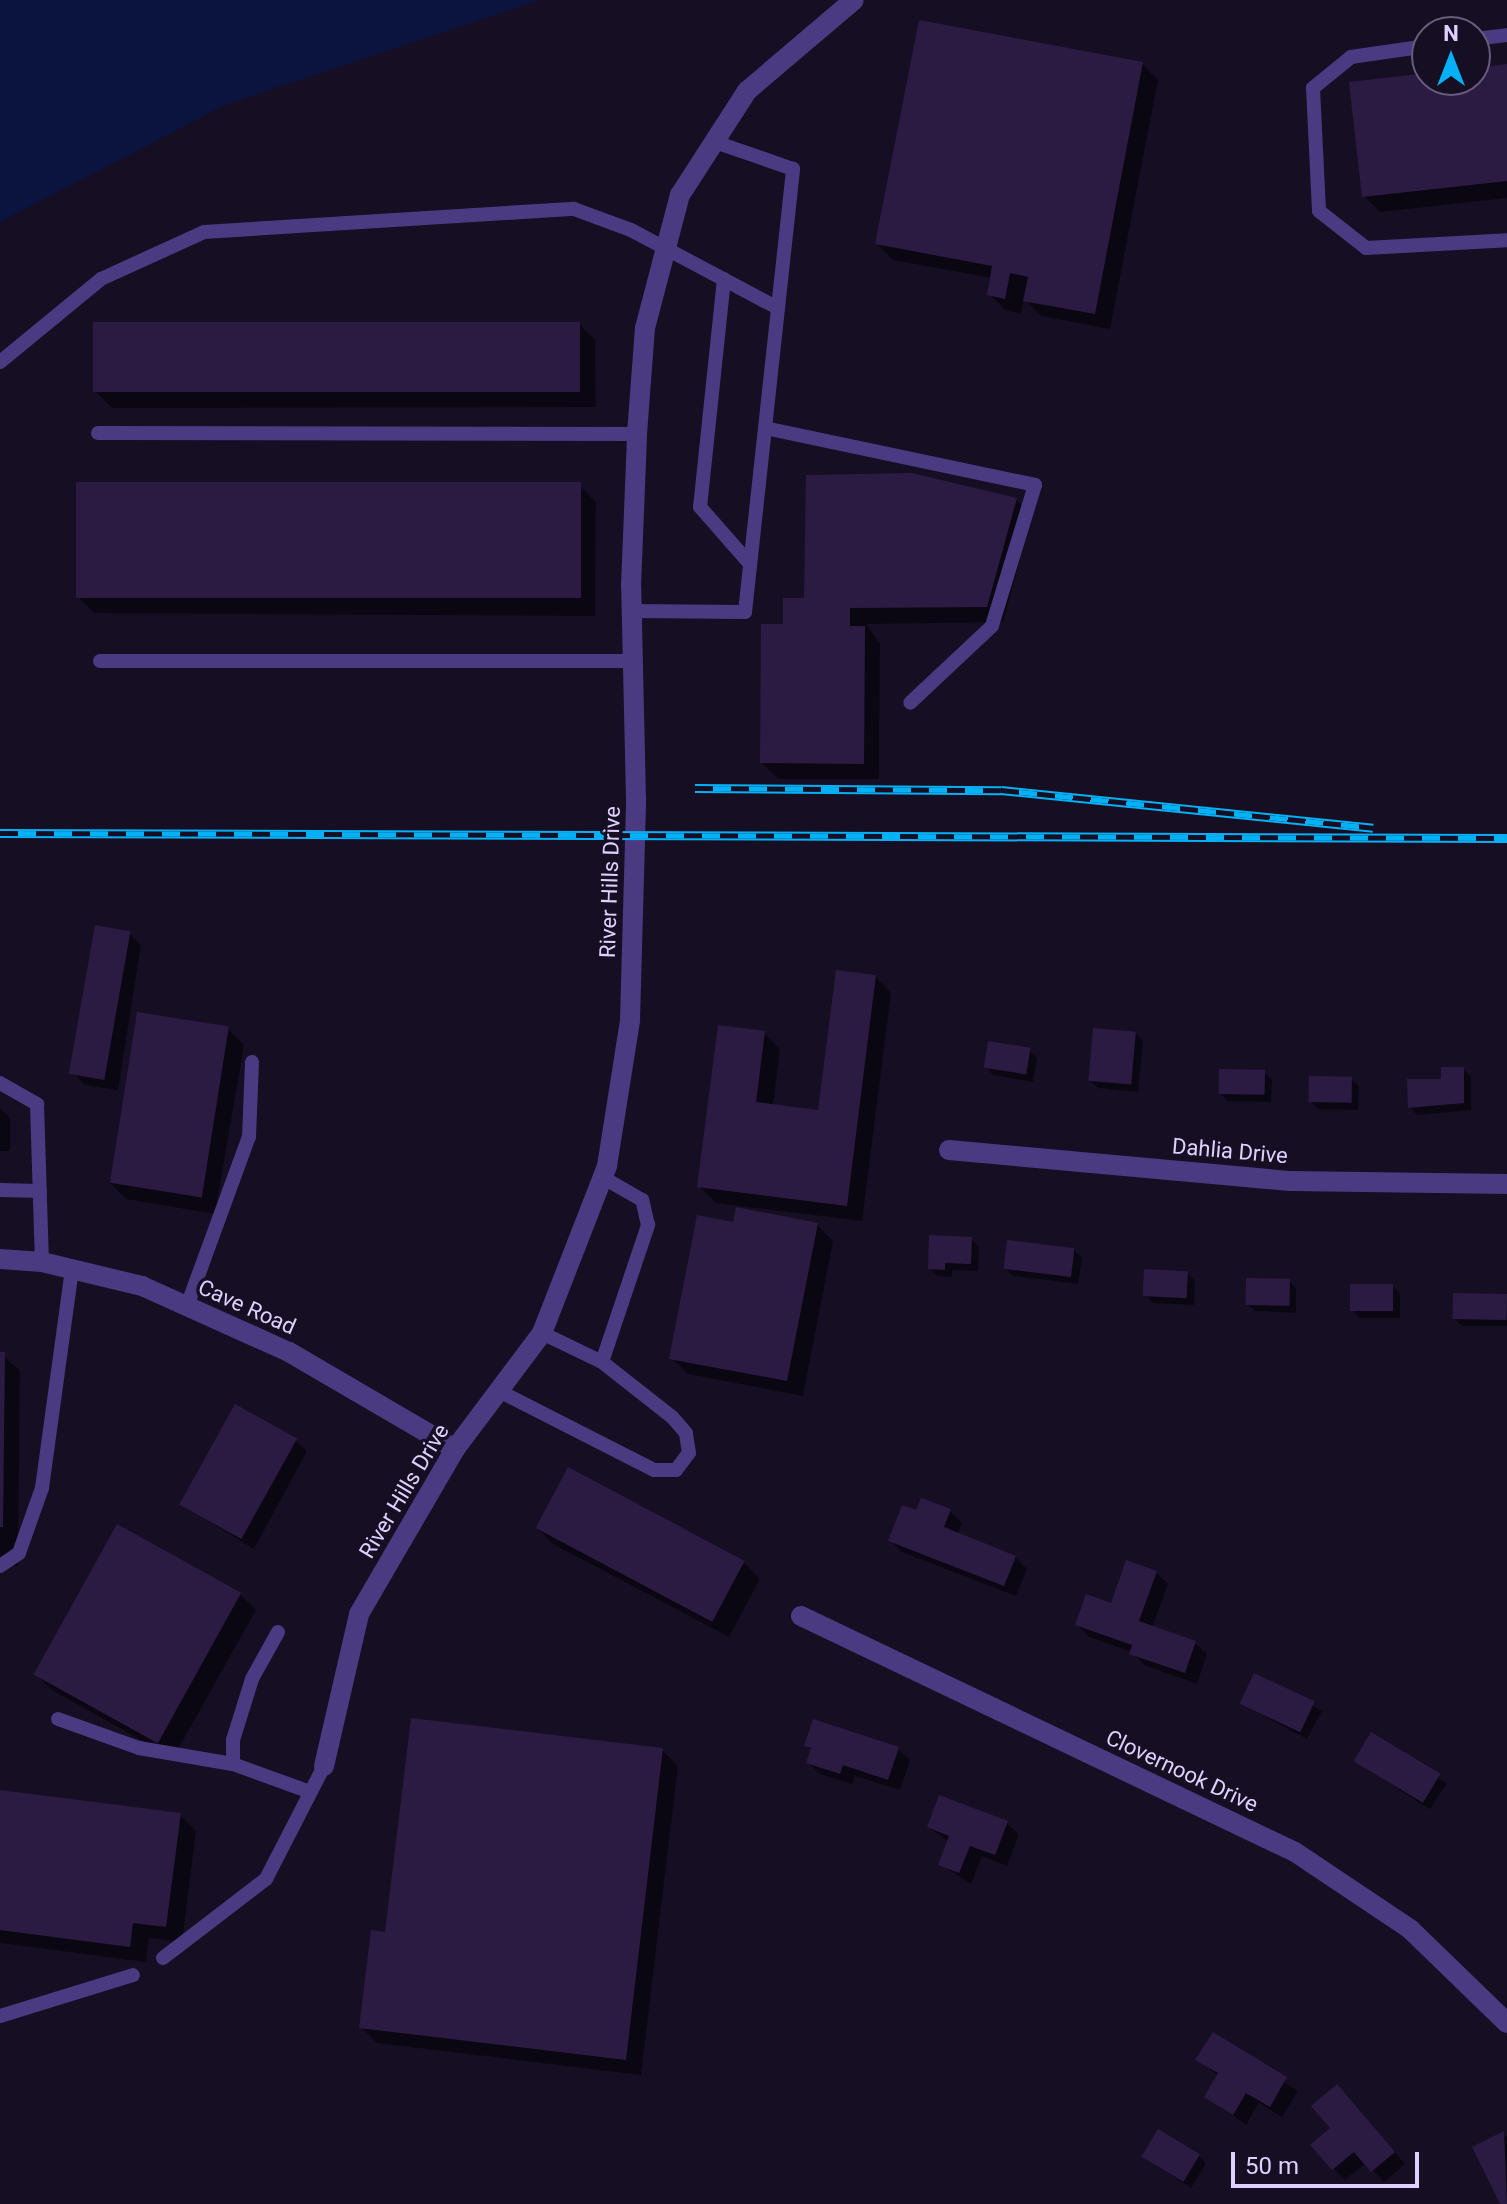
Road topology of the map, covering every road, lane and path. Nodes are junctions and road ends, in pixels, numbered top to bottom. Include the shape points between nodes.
1 (854, 0) edge
2 (1411, 48) edge
3 (715, 142) junction
4 (1507, 240) edge
5 (665, 250) junction
6 (724, 279) junction
7 (778, 308) junction
8 (0, 362) edge
9 (765, 428) junction
10 (98, 433) dead end
11 (637, 434) junction
12 (750, 564) junction
13 (633, 611) junction
14 (100, 661) dead end
15 (633, 661) junction
16 (910, 703) dead end
17 (252, 1062) dead end
18 (0, 1083) edge
19 (949, 1150) dead end
20 (602, 1177) junction
21 (1507, 1184) edge
22 (0, 1190) edge
23 (40, 1191) junction
24 (0, 1259) edge
25 (42, 1262) junction
26 (72, 1270) junction
27 (187, 1306) junction
28 (542, 1333) junction
29 (602, 1362) junction
30 (499, 1391) junction
31 (455, 1449) junction
32 (0, 1566) edge
33 (801, 1616) dead end
34 (278, 1632) dead end
35 (58, 1719) dead end
36 (233, 1764) junction
37 (324, 1766) joint
38 (310, 1792) junction
39 (163, 1958) dead end
40 (133, 1975) dead end
41 (0, 2016) edge
42 (1507, 2023) edge

1 - 3 street, River Hills Drive via 747,91
2 - 4 lane via 1351,57 1313,88 1319,211 1366,248
3 - 5 street, River Hills Drive via 680,195
3 - 7 lane via 793,169
5 - 6 lane
5 - 8 lane via 631,230 574,209 204,232 101,279
5 - 11 street, River Hills Drive via 645,328
6 - 7 lane
6 - 12 lane via 700,507
7 - 9 lane
9 - 12 lane
9 - 16 lane via 1035,485 992,626
10 - 11 lane
11 - 13 street, River Hills Drive
12 - 13 lane via 745,612
13 - 15 street, River Hills Drive
14 - 15 lane
15 - 20 street, River Hills Drive via 636,799 630,1020
17 - 27 lane via 249,1137
18 - 23 lane via 37,1104
19 - 21 street, Dahlia Drive via 1291,1181
20 - 28 street, River Hills Drive
20 - 29 lane via 642,1200 648,1225
22 - 23 lane
23 - 25 lane
24 - 25 street, Cave Road
25 - 26 street, Cave Road
26 - 27 street, Cave Road via 142,1286
26 - 32 lane via 42,1488 19,1553
27 - 31 street, Cave Road via 289,1352
28 - 29 lane
28 - 30 street, River Hills Drive
29 - 30 lane via 686,1433 689,1453 676,1470 654,1470
30 - 31 street, River Hills Drive
31 - 37 street, River Hills Drive via 359,1614
33 - 42 street, Clovernook Drive via 1295,1852 1410,1929
34 - 36 lane via 252,1679 233,1740
35 - 36 lane via 139,1748
36 - 38 lane
37 - 38 lane
38 - 39 lane via 266,1879
40 - 41 lane

